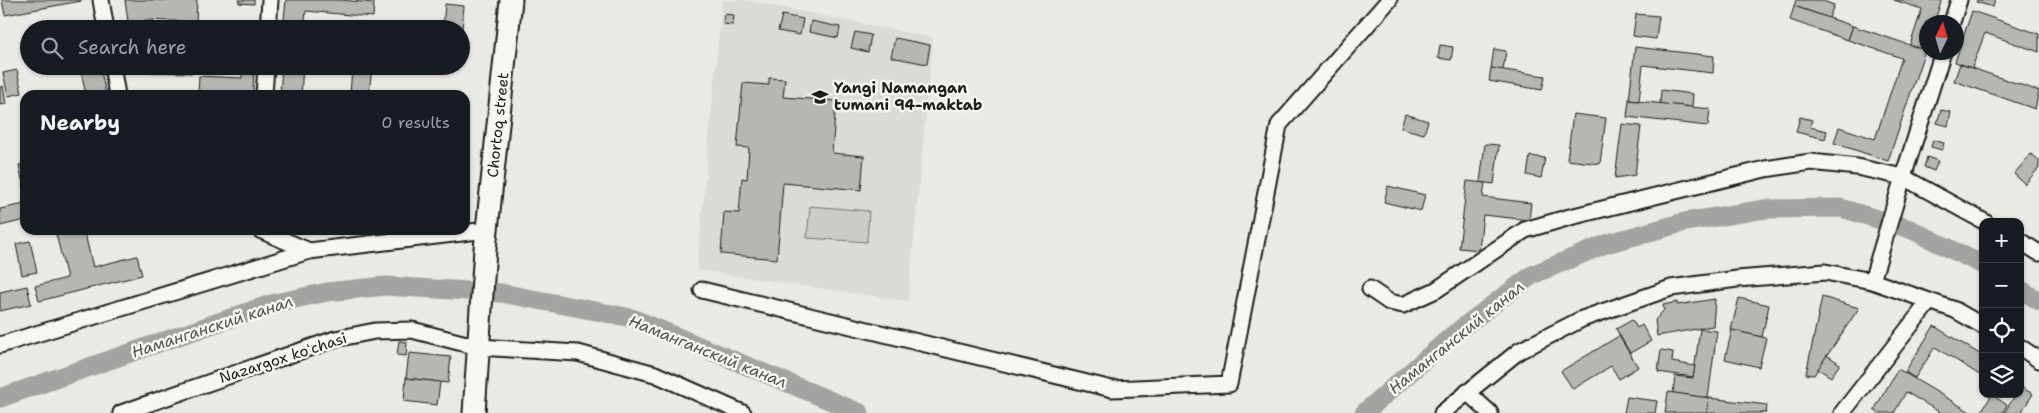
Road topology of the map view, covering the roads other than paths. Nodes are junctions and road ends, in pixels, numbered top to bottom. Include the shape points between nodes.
1 (101, 0) edge
2 (270, 0) edge
3 (511, 0) edge
4 (1389, 0) edge
5 (1960, 0) edge
6 (1955, 15) edge
7 (104, 20) edge
8 (269, 20) edge
9 (1940, 60) edge
10 (114, 75) edge
11 (265, 75) edge
12 (116, 90) edge
13 (264, 90) edge
14 (1903, 177) junction
15 (1979, 219) edge
16 (272, 235) edge
17 (486, 239) junction
18 (2024, 243) edge
19 (309, 251) junction
20 (2039, 252) edge
21 (1874, 274) junction
22 (1370, 289) dead end
23 (702, 290) dead end
24 (1930, 302) junction
25 (1979, 324) edge
26 (479, 342) junction
27 (0, 346) edge
28 (2024, 350) edge
29 (2039, 360) edge
30 (1466, 392) junction
31 (121, 413) edge
32 (474, 413) edge
33 (743, 413) edge
34 (1442, 413) edge
35 (1490, 413) edge
36 (1842, 413) edge

1 - 7 street
2 - 8 street
3 - 17 main road, Chortoq street
4 - 23 street via 1279,125 1229,384 1112,389
5 - 6 street
9 - 14 street
10 - 12 street
11 - 13 street
14 - 15 street
14 - 21 street
14 - 22 street via 1811,162 1764,169 1525,230 1436,290 1403,305 1389,302
16 - 19 street
17 - 19 street
17 - 26 main road, Chortoq street
18 - 20 street
19 - 27 street
21 - 24 street
21 - 30 street via 1825,272 1671,288 1582,319 1519,351
24 - 25 street via 1955,310
24 - 36 street
26 - 31 street, Nazargox koʻchasi via 412,330 375,331 335,339
26 - 32 main road, Chortoq street
26 - 33 street, Nazargox koʻchasi via 578,353 655,374
28 - 29 street
30 - 34 street
30 - 35 street

